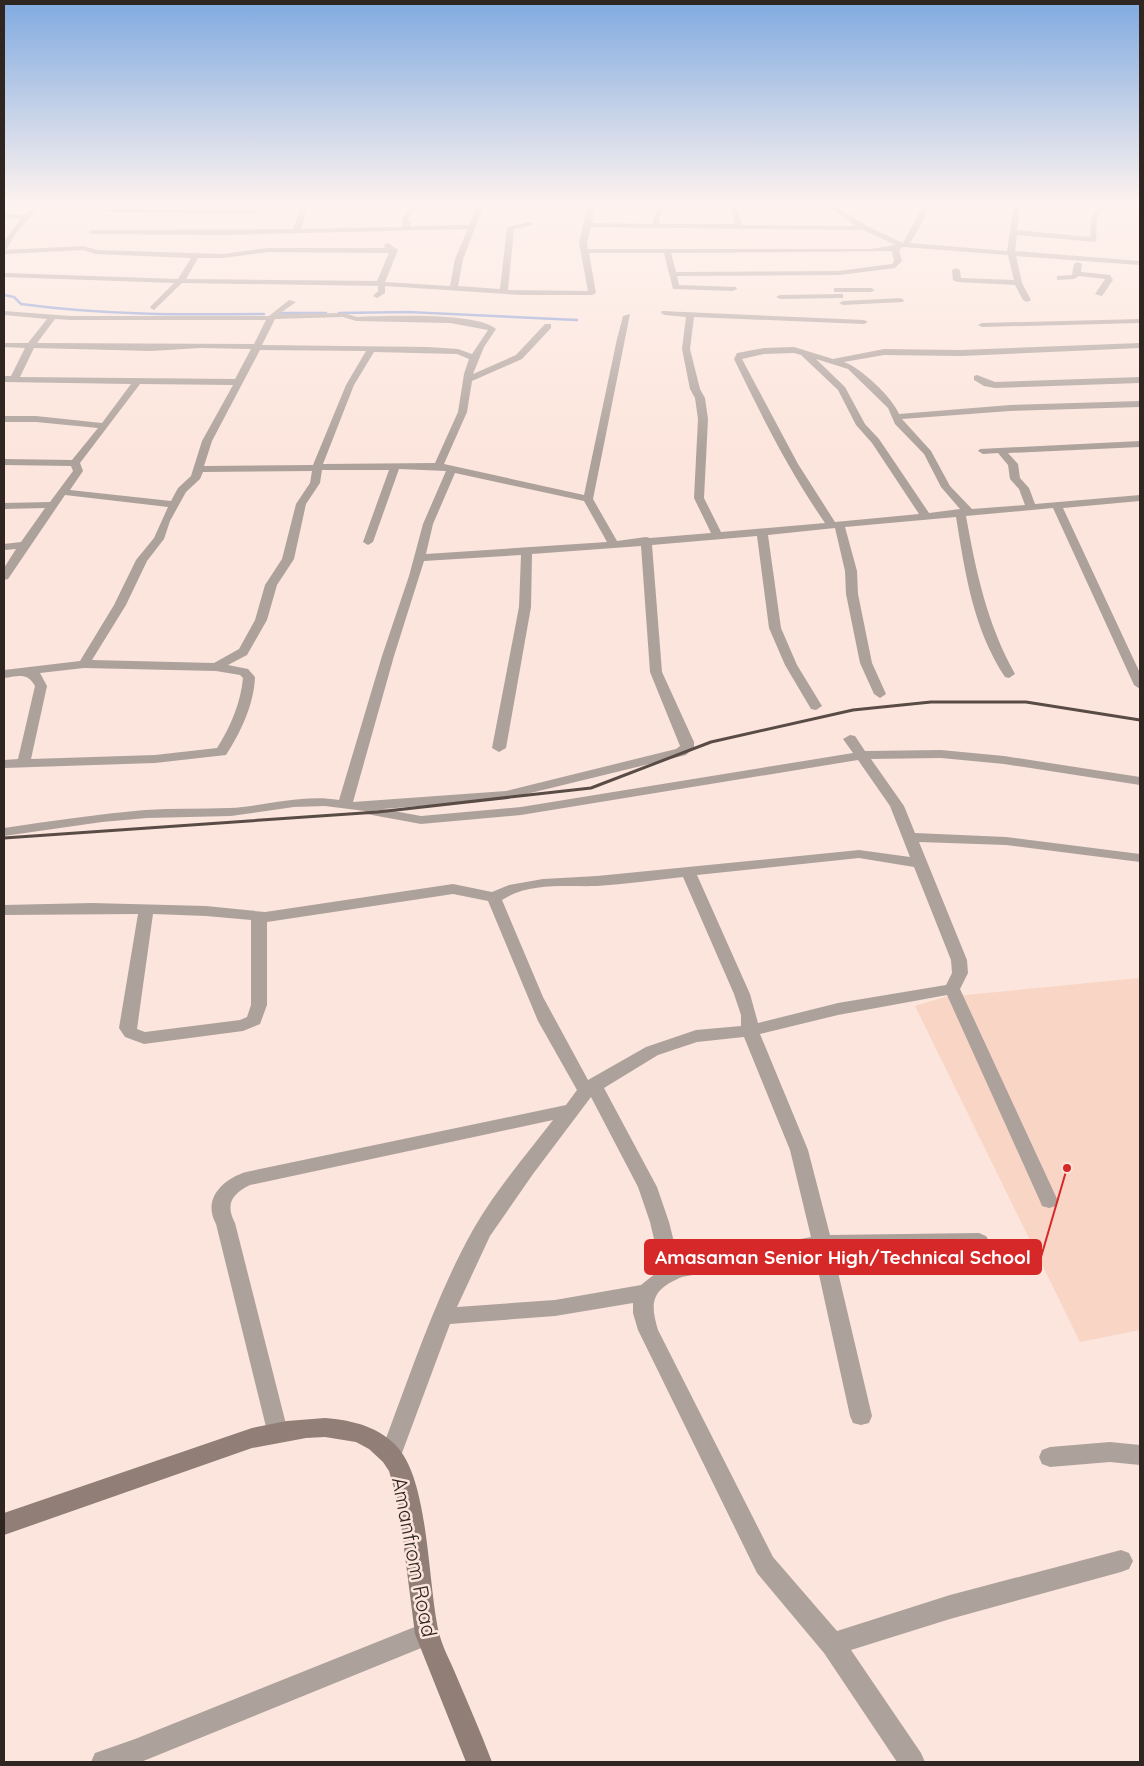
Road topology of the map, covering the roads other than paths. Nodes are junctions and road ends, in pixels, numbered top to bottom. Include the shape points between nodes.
1 (174, 287) edge
2 (381, 287) edge
3 (430, 287) edge
4 (505, 287) edge
5 (591, 287) edge
6 (677, 287) edge
7 (836, 287) edge
8 (1021, 287) edge
9 (1104, 287) edge
10 (733, 288) dead end
11 (453, 289) joint
12 (871, 290) dead end
13 (504, 291) junction
14 (1099, 294) dead end
15 (377, 296) dead end
16 (780, 297) dead end
17 (841, 299) junction
18 (900, 300) dead end
19 (1028, 300) dead end
20 (292, 302) dead end
21 (154, 308) dead end
22 (4, 313) edge
23 (665, 313) dead end
24 (691, 314) junction
25 (628, 316) dead end
26 (52, 317) junction
27 (272, 317) junction
28 (435, 321) junction
29 (1140, 321) edge
30 (864, 322) dead end
31 (548, 326) dead end
32 (982, 326) dead end
33 (457, 332) dead end
34 (4, 345) edge
35 (1140, 346) edge
36 (257, 347) junction
37 (30, 350) junction
38 (371, 350) junction
39 (803, 351) junction
40 (474, 358) junction
41 (835, 361) junction
42 (977, 378) dead end
43 (4, 379) edge
44 (14, 379) junction
45 (470, 379) junction
46 (1140, 380) edge
47 (137, 381) junction
48 (239, 382) junction
49 (1140, 404) edge
50 (897, 417) junction
51 (4, 419) edge
52 (104, 426) junction
53 (1140, 444) edge
54 (1000, 450) junction
55 (983, 451) dead end
56 (4, 462) edge
57 (75, 463) junction
58 (438, 466) junction
59 (317, 468) junction
60 (395, 468) junction
61 (199, 469) junction
62 (451, 470) junction
63 (63, 492) junction
64 (1140, 498) edge
65 (588, 499) junction
66 (173, 504) junction
67 (1057, 505) junction
68 (4, 506) edge
69 (52, 506) junction
70 (1031, 506) junction
71 (964, 512) junction
72 (925, 516) junction
73 (835, 524) junction
74 (762, 531) junction
75 (717, 535) junction
76 (646, 540) junction
77 (368, 542) dead end
78 (613, 543) junction
79 (24, 545) junction
80 (4, 547) edge
81 (527, 551) junction
82 (420, 558) junction
83 (4, 578) edge
84 (244, 652) junction
85 (84, 664) junction
86 (216, 667) junction
87 (244, 672) junction
88 (36, 673) junction
89 (4, 674) edge
90 (1009, 674) dead end
91 (1140, 685) edge
92 (880, 694) dead end
93 (816, 706) dead end
94 (850, 739) dead end
95 (499, 748) dead end
96 (863, 755) junction
97 (24, 762) junction
98 (4, 764) edge
99 (1140, 781) edge
100 (350, 806) junction
101 (4, 832) edge
102 (910, 837) junction
103 (1140, 858) edge
104 (919, 863) junction
105 (688, 872) junction
106 (494, 898) junction
107 (4, 910) edge
108 (146, 910) junction
109 (259, 917) junction
110 (952, 989) junction
111 (750, 1031) junction
112 (590, 1087) junction
113 (572, 1110) junction
114 (1049, 1201) dead end
115 (979, 1241) dead end
116 (822, 1243) junction
117 (671, 1271) junction
118 (646, 1292) junction
119 (443, 1316) junction
120 (861, 1416) dead end
121 (277, 1432) junction
122 (390, 1454) junction
123 (1140, 1455) edge
124 (1050, 1457) dead end
125 (4, 1524) edge
126 (1121, 1561) dead end
127 (427, 1634) junction
128 (833, 1644) junction
129 (133, 1757) edge
130 (104, 1762) edge
131 (479, 1762) edge
132 (912, 1762) edge

1 - 21 street
2 - 15 street
3 - 11 street
4 - 13 street
5 - 13 street via 592,294
6 - 10 street
7 - 17 street
8 - 19 street
9 - 14 street
11 - 13 street
12 - 17 street
16 - 17 street
17 - 18 street
20 - 27 street
22 - 26 street
23 - 24 street
24 - 30 street
24 - 75 street via 686,349 703,419 699,498
25 - 65 street via 612,375
26 - 27 street
26 - 37 street
27 - 28 street via 344,315 356,319
27 - 36 street
28 - 33 street
28 - 40 street via 478,322 492,329
29 - 32 street
31 - 45 street via 519,357
34 - 37 street
35 - 41 street via 961,353 891,352
36 - 37 street via 53,346
36 - 38 street
36 - 48 street
37 - 44 street
38 - 40 street via 458,352
38 - 59 street via 350,386
39 - 41 street
39 - 72 street via 845,393 861,425
39 - 73 street via 764,350 740,355 738,359 799,474
40 - 45 street via 470,365
41 - 50 street via 860,374 892,407
42 - 46 street via 995,385
43 - 44 street
44 - 47 street
45 - 58 street via 460,418
47 - 48 street
47 - 52 street
48 - 61 street via 207,441
49 - 50 street via 1010,408
50 - 71 street via 907,434 928,454
51 - 52 street
52 - 57 street
53 - 54 street
54 - 55 street
54 - 70 street via 1013,464 1015,479 1024,488
56 - 57 street
57 - 63 street via 78,471
58 - 60 street
58 - 62 street
59 - 60 street
59 - 61 street
59 - 84 street via 318,477 301,504 288,559 271,585 260,620
60 - 77 street
61 - 66 street
62 - 65 street
62 - 82 street via 434,506
63 - 66 street
63 - 69 street
64 - 67 street
65 - 78 street
66 - 85 street via 159,539 142,560 120,605
67 - 70 street
67 - 91 street
68 - 69 street
69 - 79 street
70 - 71 street
71 - 72 street
71 - 90 street via 975,595 986,630
72 - 73 street
73 - 74 street
73 - 92 street via 850,571 866,663
74 - 75 street
74 - 93 street via 775,628 791,665
75 - 76 street
76 - 78 street
76 - 100 street via 656,672 687,747 681,752 631,766 506,795
78 - 81 street
79 - 80 street
79 - 83 street
81 - 82 street
81 - 95 street via 525,607
82 - 100 street via 388,656
84 - 86 street
84 - 87 street
85 - 86 street
85 - 88 street
86 - 87 street
87 - 97 street via 249,677 250,686 238,720 220,752 155,759
88 - 89 street
88 - 97 street via 41,686
94 - 96 street
96 - 99 street via 941,754 1004,760
96 - 100 street via 521,812 422,820
96 - 102 street via 897,806
97 - 98 street
100 - 101 street via 325,802 294,803 232,812 147,814
102 - 103 street via 1006,841
102 - 104 street
104 - 105 street via 859,854
104 - 110 street via 960,960 960,973
105 - 106 street via 534,886 501,892
105 - 111 street via 742,994
106 - 109 street via 453,889
106 - 112 street via 526,980 572,1070
107 - 108 street
108 - 109 street via 206,911
108 - 109 street via 127,1028 144,1038 243,1025 254,1020 259,1005
110 - 111 street via 838,1009
110 - 114 street
111 - 112 street via 696,1036 652,1051
111 - 116 street via 799,1150
112 - 113 street
112 - 117 street via 650,1195
113 - 119 street via 482,1232
113 - 121 street via 234,1184 218,1207 225,1222
115 - 116 street
116 - 117 street
116 - 120 street
117 - 118 street
118 - 119 street via 555,1308
118 - 128 street via 642,1307 648,1330 765,1565
119 - 122 street
121 - 122 street, Amanfrom Road via 330,1427 349,1430 365,1436
121 - 125 street, Amanfrom Road via 194,1457
122 - 127 street, Amanfrom Road via 409,1501
123 - 124 street via 1110,1452
126 - 128 street via 950,1607
127 - 129 street
127 - 131 street, Amanfrom Road
128 - 132 street
129 - 130 street

